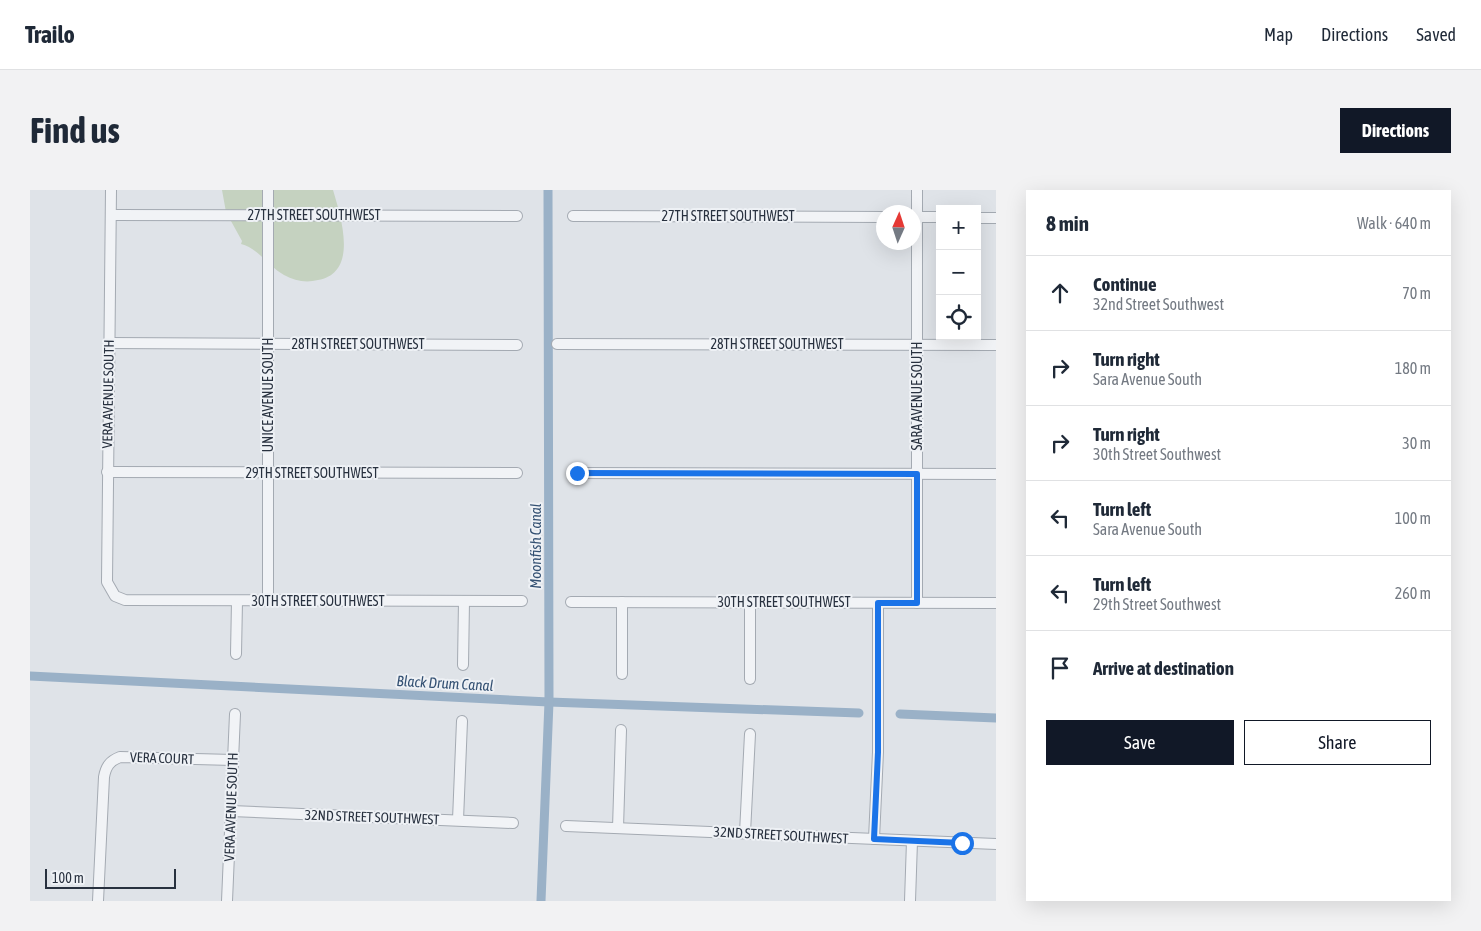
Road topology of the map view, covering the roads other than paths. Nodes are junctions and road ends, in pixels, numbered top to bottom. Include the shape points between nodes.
1 (111, 190) edge
2 (268, 190) edge
3 (918, 190) edge
4 (916, 205) edge
5 (111, 215) junction
6 (268, 215) junction
7 (517, 216) dead end
8 (573, 216) dead end
9 (876, 217) edge
10 (921, 217) edge
11 (936, 217) edge
12 (981, 218) edge
13 (996, 218) edge
14 (916, 250) edge
15 (109, 343) junction
16 (268, 344) junction
17 (557, 344) dead end
18 (517, 345) dead end
19 (917, 345) junction
20 (996, 345) edge
21 (108, 472) junction
22 (268, 472) junction
23 (517, 473) dead end
24 (577, 473) dead end
25 (917, 474) junction
26 (996, 474) edge
27 (115, 596) joint
28 (268, 600) junction
29 (237, 601) junction
30 (464, 601) junction
31 (522, 601) dead end
32 (571, 602) dead end
33 (622, 602) junction
34 (750, 602) junction
35 (878, 603) junction
36 (917, 603) junction
37 (996, 603) edge
38 (236, 654) dead end
39 (463, 665) dead end
40 (622, 674) dead end
41 (750, 679) dead end
42 (235, 714) dead end
43 (462, 721) dead end
44 (621, 730) dead end
45 (750, 734) dead end
46 (233, 760) junction
47 (231, 811) junction
48 (458, 820) junction
49 (513, 823) dead end
50 (566, 826) dead end
51 (618, 828) junction
52 (745, 833) junction
53 (874, 839) junction
54 (912, 841) junction
55 (996, 844) edge
56 (98, 901) edge
57 (227, 901) edge
58 (910, 901) edge

1 - 5 street, VERA AVENUE SOUTH
2 - 6 street, UNICE AVENUE SOUTH
3 - 4 street, SARA AVENUE SOUTH
5 - 6 street, 27TH STREET SOUTHWEST
5 - 15 street, VERA AVENUE SOUTH
6 - 7 street, 27TH STREET SOUTHWEST
6 - 16 street, UNICE AVENUE SOUTH
8 - 9 street, 27TH STREET SOUTHWEST
10 - 11 street
12 - 13 street
14 - 19 street, SARA AVENUE SOUTH
15 - 16 street, 28TH STREET SOUTHWEST
15 - 21 street, VERA AVENUE SOUTH
16 - 18 street, 28TH STREET SOUTHWEST
16 - 22 street, UNICE AVENUE SOUTH
17 - 19 street, 28TH STREET SOUTHWEST
19 - 20 street, 28TH STREET SOUTHWEST
19 - 25 street, SARA AVENUE SOUTH
21 - 22 street, 29TH STREET SOUTHWEST
21 - 27 street, VERA AVENUE SOUTH via 107,582
22 - 23 street, 29TH STREET SOUTHWEST
22 - 28 street, UNICE AVENUE SOUTH
24 - 25 street
25 - 26 street
25 - 36 street, SARA AVENUE SOUTH
27 - 29 street, 30TH STREET SOUTHWEST via 125,600
28 - 29 street, 30TH STREET SOUTHWEST
28 - 30 street, 30TH STREET SOUTHWEST
29 - 38 street
30 - 31 street, 30TH STREET SOUTHWEST
30 - 39 street
32 - 33 street, 30TH STREET SOUTHWEST
33 - 34 street, 30TH STREET SOUTHWEST
33 - 40 street
34 - 35 street, 30TH STREET SOUTHWEST
34 - 41 street
35 - 36 street, 30TH STREET SOUTHWEST
35 - 53 street via 878,752
36 - 37 street, 30TH STREET SOUTHWEST
42 - 46 street, VERA AVENUE SOUTH
43 - 48 street
44 - 51 street
45 - 52 street
46 - 47 street, VERA AVENUE SOUTH
46 - 56 street, VERA COURT via 120,757 112,760 104,778
47 - 48 street, 32ND STREET SOUTHWEST
47 - 57 street, VERA AVENUE SOUTH
48 - 49 street, 32ND STREET SOUTHWEST
50 - 51 street, 32ND STREET SOUTHWEST
51 - 52 street, 32ND STREET SOUTHWEST
52 - 53 street, 32ND STREET SOUTHWEST
53 - 54 street, 32ND STREET SOUTHWEST
54 - 55 street, 32ND STREET SOUTHWEST
54 - 58 street

